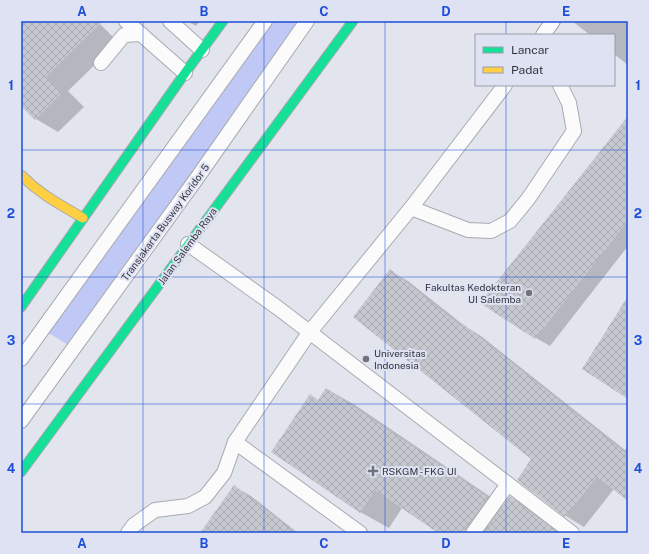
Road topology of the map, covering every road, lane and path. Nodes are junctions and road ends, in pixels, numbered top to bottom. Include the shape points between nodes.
1 (126, 21) edge
2 (170, 21) edge
3 (223, 21) edge
4 (265, 21) edge
5 (307, 21) edge
6 (353, 21) edge
7 (553, 21) edge
8 (141, 34) junction
9 (544, 34) edge
10 (202, 50) junction
11 (101, 63) dead end
12 (185, 74) junction
13 (504, 86) edge
14 (560, 86) edge
15 (21, 175) edge
16 (411, 208) junction
17 (83, 218) junction
18 (188, 244) junction
19 (21, 307) edge
20 (309, 333) junction
21 (21, 358) edge
22 (21, 421) edge
23 (235, 442) junction
24 (21, 472) edge
25 (508, 484) junction
26 (128, 533) edge
27 (360, 533) edge
28 (473, 533) edge
29 (572, 533) edge

1 - 8 lane
2 - 10 lane
3 - 10 main road
4 - 21 lane
5 - 22 lane, Transjakarta Busway Koridor 5
6 - 18 main road, Jalan Salemba Raya
7 - 9 lane
8 - 11 lane via 124,35
8 - 12 lane
10 - 12 main road
12 - 17 main road
13 - 16 lane
14 - 16 lane via 569,103 574,131 510,221 491,231 468,230
15 - 17 main road via 48,198
16 - 20 lane
17 - 19 main road
18 - 20 lane
18 - 24 main road, Jalan Salemba Raya
20 - 23 lane
20 - 25 lane
23 - 26 lane via 224,473 205,497 188,506 155,510 134,525
23 - 27 lane
25 - 28 lane
25 - 29 lane

